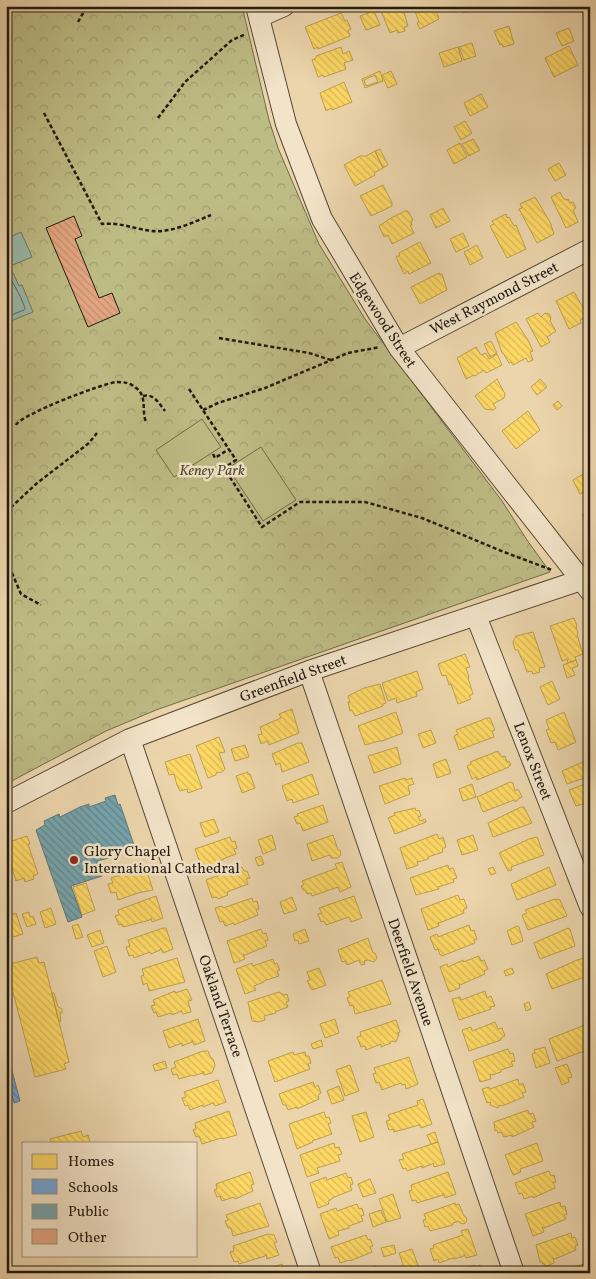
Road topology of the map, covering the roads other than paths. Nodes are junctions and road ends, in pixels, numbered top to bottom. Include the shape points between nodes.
1 (284, 6) edge
2 (259, 17) edge
3 (590, 249) edge
4 (397, 346) junction
5 (587, 583) edge
6 (476, 616) junction
7 (309, 671) junction
8 (130, 739) junction
9 (6, 803) edge
10 (590, 907) edge
11 (311, 1273) edge
12 (514, 1273) edge

1 - 2 street
2 - 4 street, Edgewood Street via 286,124 322,219
3 - 4 street, West Raymond Street
4 - 5 street, Edgewood Street
5 - 6 street, Greenfield Street
6 - 7 street, Greenfield Street
6 - 10 street, Lenox Street
7 - 8 street, Greenfield Street
7 - 12 street, Deerfield Avenue
8 - 9 street, Greenfield Street
8 - 11 street, Oakland Terrace

